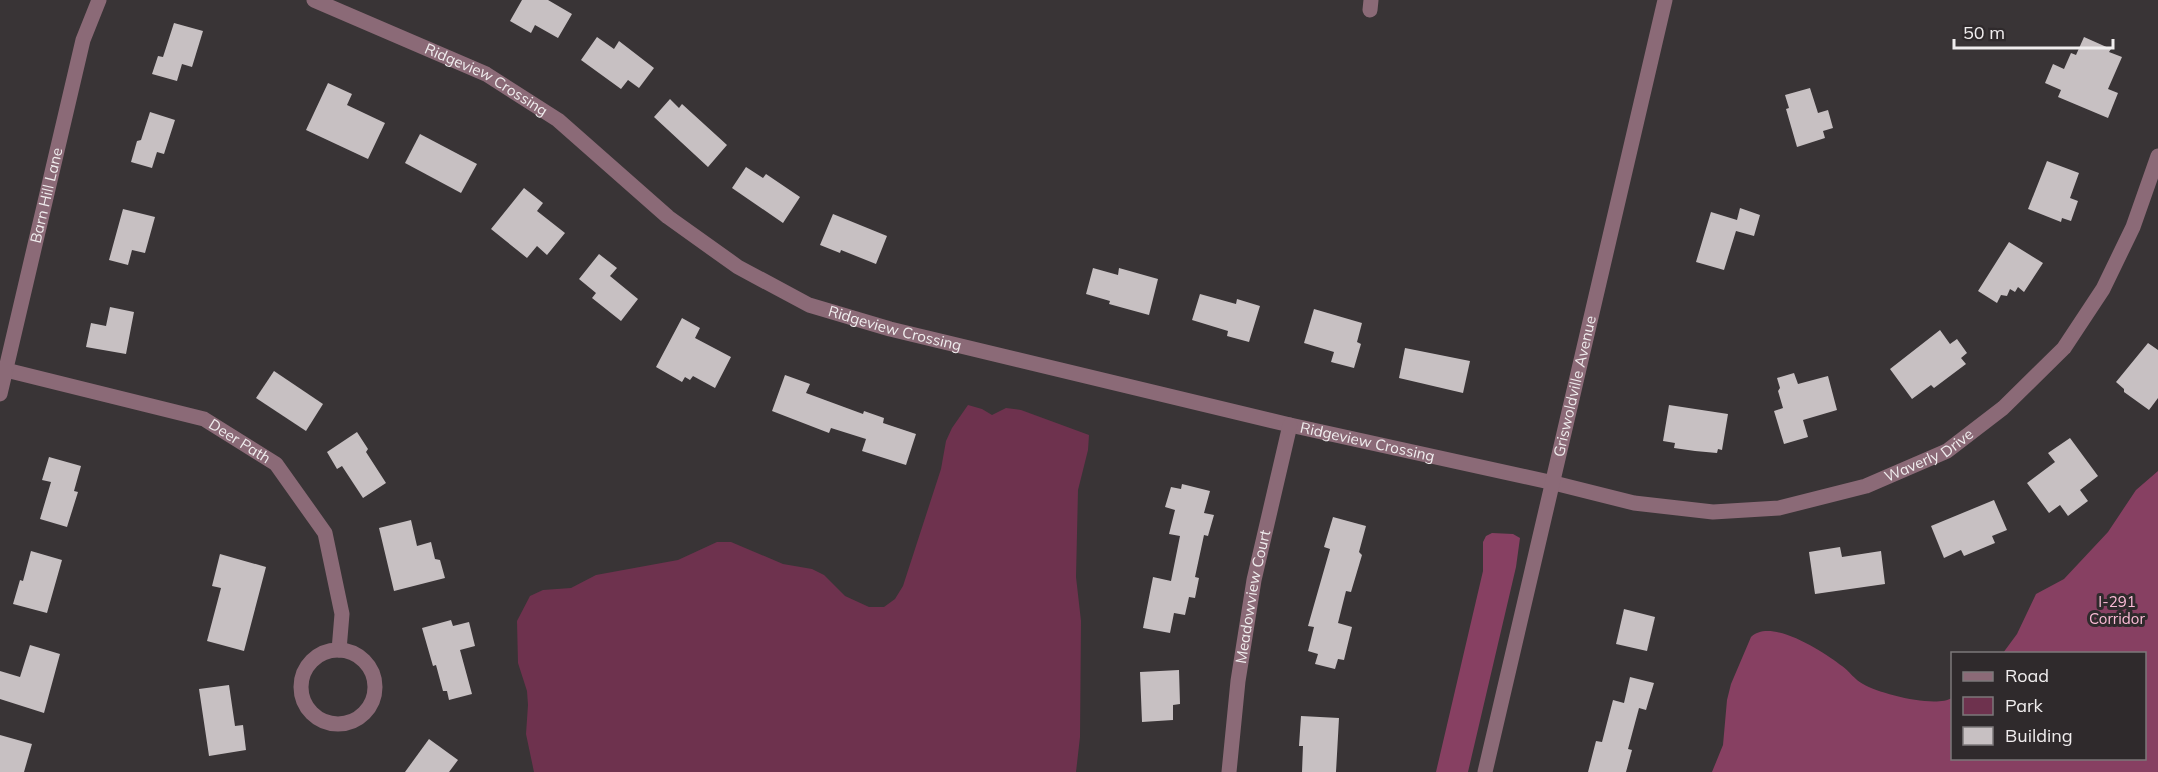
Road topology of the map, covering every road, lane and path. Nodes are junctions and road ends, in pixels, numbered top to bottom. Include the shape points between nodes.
1 (99, 0) edge
2 (314, 0) edge
3 (1665, 0) edge
4 (2158, 156) edge
5 (6, 370) junction
6 (0, 394) edge
7 (1290, 425) junction
8 (1554, 483) junction
9 (339, 650) junction
10 (1229, 772) edge
11 (1485, 772) edge

1 - 5 street, Barn Hill Lane via 83,40
2 - 7 street, Ridgeview Crossing via 486,74 558,120 668,218 738,267 809,305 890,329
3 - 8 street, Griswoldville Avenue
4 - 8 street, Waverly Drive via 2133,227 2103,289 2064,348 2003,408 1947,451 1866,486 1779,508 1713,512 1634,503
5 - 6 street, Barn Hill Lane
5 - 9 street, Deer Path via 204,419 276,464 324,533 342,614
7 - 8 street, Ridgeview Crossing
7 - 10 street, Meadowview Court via 1254,580
8 - 11 street, Griswoldville Avenue
9 - 9 street via 324,652 312,660 303,672 300,687 311,714 322,722 337,725 364,715 375,688 365,661

